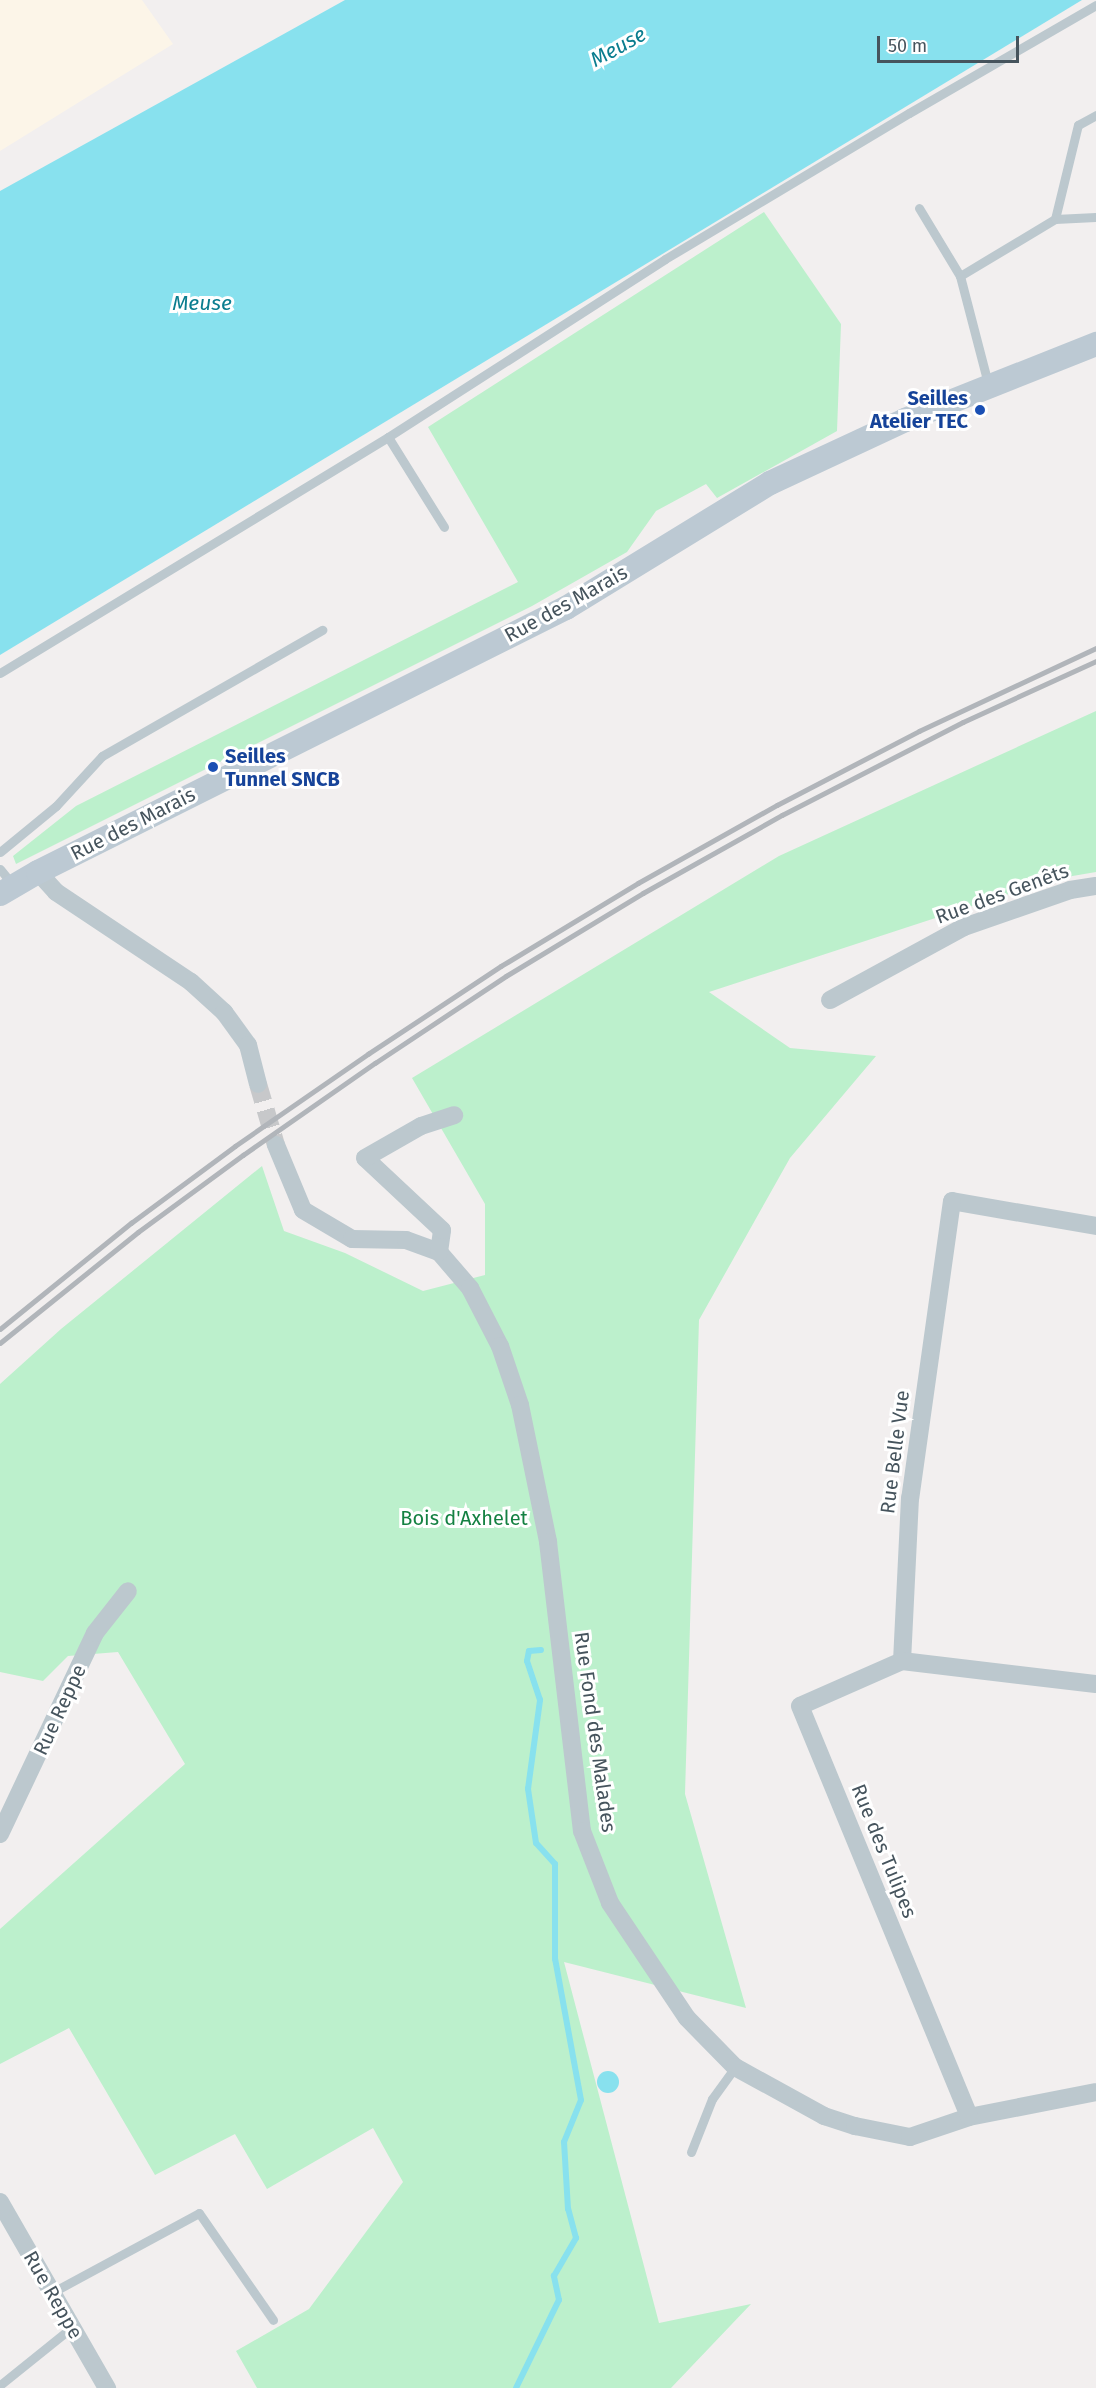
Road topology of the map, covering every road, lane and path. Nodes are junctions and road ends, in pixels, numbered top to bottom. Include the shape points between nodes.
1 (1096, 5) edge
2 (1096, 115) edge
3 (919, 208) dead end
4 (1096, 217) edge
5 (1055, 219) junction
6 (960, 276) junction
7 (1096, 344) edge
8 (988, 387) junction
9 (388, 437) junction
10 (444, 527) dead end
11 (322, 630) dead end
12 (0, 673) edge
13 (0, 852) edge
14 (38, 872) junction
15 (4, 883) edge
16 (1096, 886) edge
17 (830, 1000) dead end
18 (258, 1084) tunnel mouth
19 (454, 1115) dead end
20 (276, 1145) tunnel mouth
21 (1096, 1226) edge
22 (439, 1252) junction
23 (129, 1591) dead end
24 (902, 1661) junction
25 (1096, 1684) edge
26 (0, 1834) edge
27 (735, 2067) junction
28 (1096, 2092) edge
29 (969, 2117) junction
30 (691, 2152) dead end
31 (0, 2202) edge
32 (51, 2293) junction
33 (273, 2320) dead end
34 (71, 2328) junction
35 (0, 2385) edge
36 (106, 2388) edge

1 - 9 lane via 665,259
2 - 5 lane via 1078,125
3 - 6 lane
4 - 5 lane
5 - 6 lane
6 - 8 lane
7 - 8 main road, Rue des Marais
8 - 14 main road, Rue des Marais via 905,420 770,483 566,608
9 - 10 lane
9 - 12 lane
11 - 13 lane via 102,756 56,806
14 - 15 main road
14 - 18 street via 56,892 191,982 224,1012 248,1045
16 - 17 street, Rue des Genêts via 964,927
19 - 22 street via 421,1126 365,1158 442,1230
20 - 22 street, Rue Fond des Malades via 303,1210 352,1239 406,1240
21 - 24 street, Rue Belle Vue via 952,1201 910,1498
22 - 27 street, Rue Fond des Malades via 470,1288 500,1346 520,1405 548,1542 582,1831 610,1904 687,2018
23 - 26 street, Rue Reppe via 95,1633
24 - 25 street
24 - 29 street, Rue des Tulipes via 800,1706
27 - 29 street, Rue Fond des Malades via 824,2116 855,2126 910,2137
27 - 30 lane via 712,2099
28 - 29 street, Rue Fond des Malades
31 - 32 street, Rue Reppe
32 - 33 lane via 199,2213
32 - 34 street, Rue Reppe
34 - 35 lane
34 - 36 street, Rue Reppe

